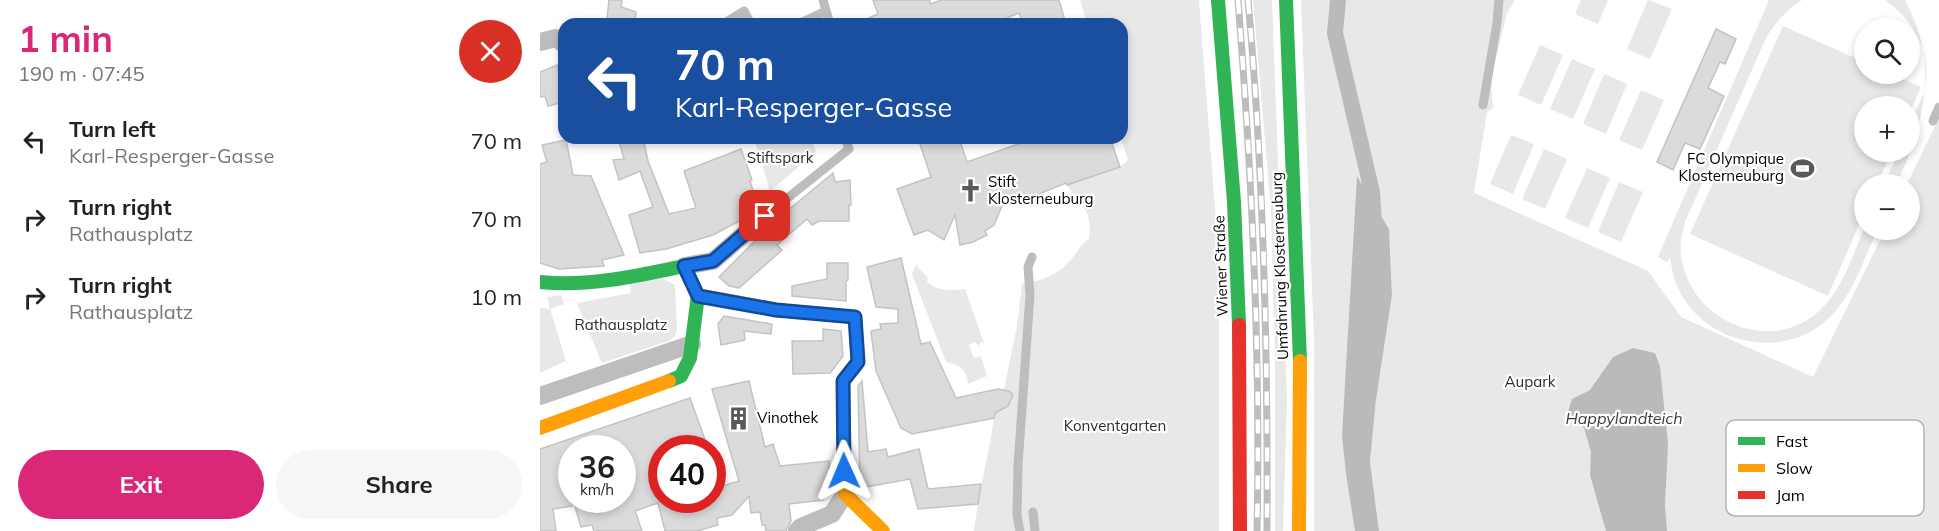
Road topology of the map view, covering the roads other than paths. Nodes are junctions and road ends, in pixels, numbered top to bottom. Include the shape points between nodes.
1 (740, 0) edge
2 (823, 0) edge
3 (1218, 0) edge
4 (1286, 0) edge
5 (1499, 0) edge
6 (744, 11) junction
7 (826, 11) junction
8 (733, 18) edge
9 (748, 18) edge
10 (811, 18) edge
11 (828, 18) edge
12 (1483, 105) dead end
13 (1939, 107) edge
14 (1933, 121) dead end
15 (847, 144) edge
16 (765, 216) joint
17 (1032, 257) dead end
18 (684, 266) junction
19 (540, 282) edge
20 (698, 296) junction
21 (692, 344) junction
22 (540, 396) edge
23 (540, 428) edge
24 (844, 494) junction
25 (1033, 512) dead end
26 (797, 531) edge
27 (883, 531) edge
28 (1020, 531) edge
29 (1035, 531) edge
30 (1240, 531) edge
31 (1299, 531) edge

1 - 6 lane
2 - 7 lane
3 - 30 street, Wiener Straße via 1234,201 1240,345
4 - 31 street, Umfahrung Klosterneuburg via 1300,350
5 - 12 lane
6 - 8 lane
6 - 9 lane
7 - 10 lane
7 - 11 lane
13 - 14 lane
15 - 16 lane via 849,149
16 - 18 street via 713,261
17 - 28 lane via 1028,267 1030,294 1018,465
18 - 19 street via 562,286
18 - 20 street
20 - 21 street
20 - 24 street via 776,310 855,317 858,362 843,381
21 - 22 street
21 - 23 street via 681,376
24 - 26 street via 832,513
24 - 27 street
25 - 29 lane

